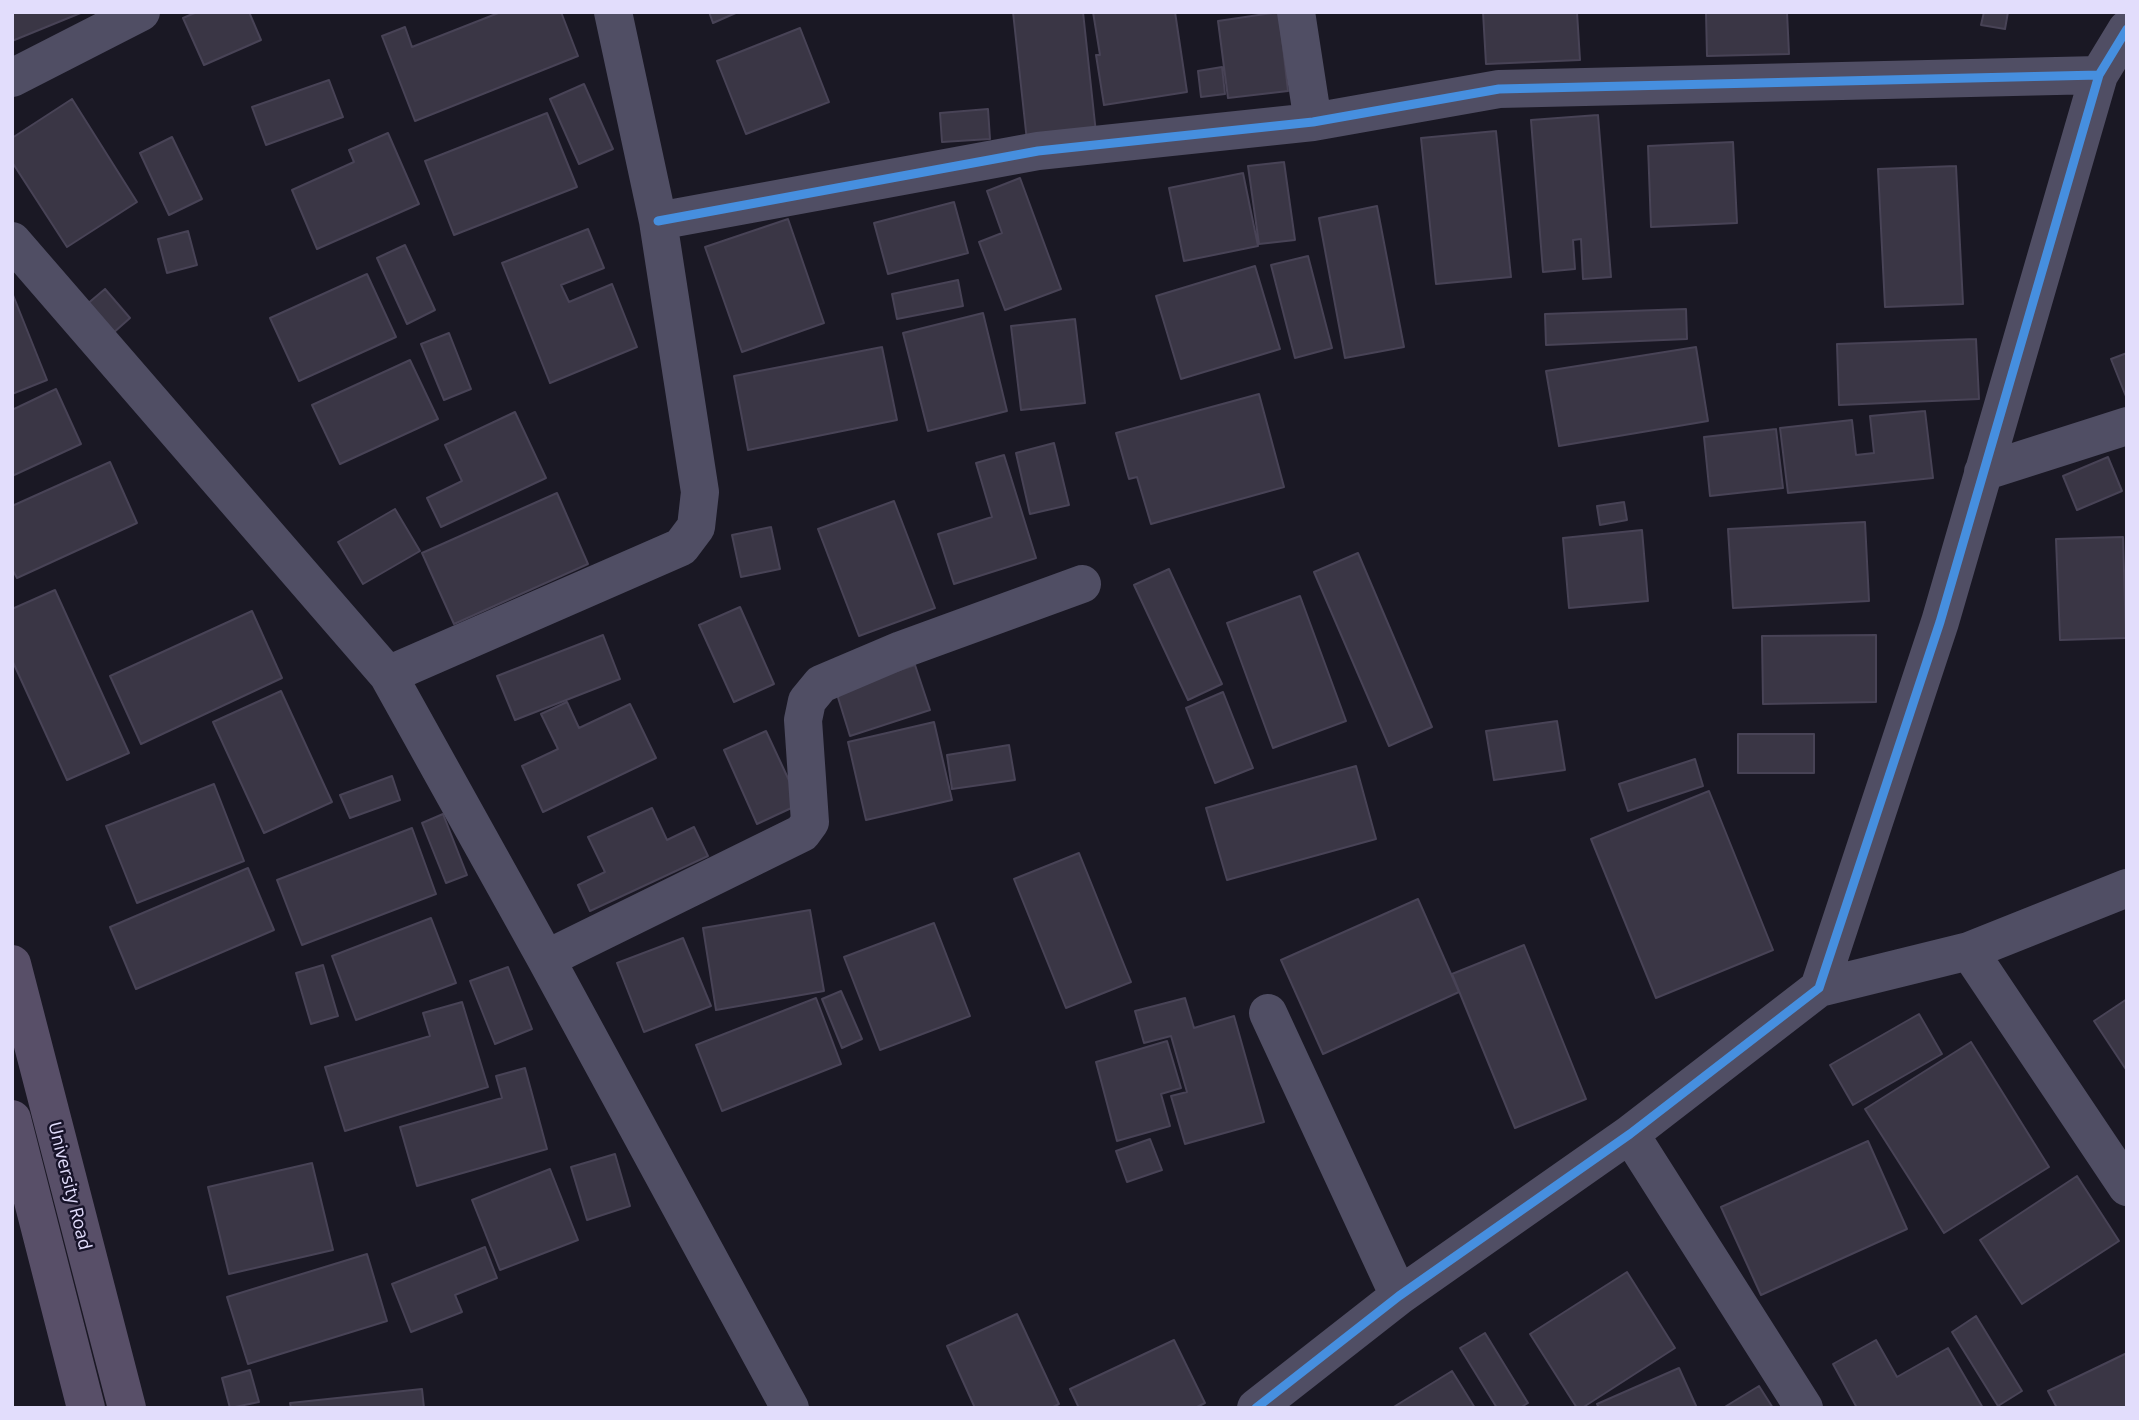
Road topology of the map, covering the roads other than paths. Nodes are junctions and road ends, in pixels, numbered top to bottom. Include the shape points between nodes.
1 (141, 12) edge
2 (613, 12) edge
3 (1296, 12) edge
4 (2127, 29) edge
5 (2099, 75) junction
6 (12, 78) edge
7 (1312, 122) junction
8 (658, 221) junction
9 (12, 241) edge
10 (2127, 426) edge
11 (1983, 472) junction
12 (1082, 584) dead end
13 (388, 675) junction
14 (2127, 888) edge
15 (1969, 951) junction
16 (546, 959) junction
17 (12, 964) edge
18 (1819, 988) junction
19 (1268, 1013) dead end
20 (12, 1119) edge
21 (1630, 1134) junction
22 (2127, 1187) edge
23 (1399, 1296) junction
24 (1273, 1402) edge
25 (86, 1408) edge
26 (127, 1408) edge
27 (790, 1408) edge
28 (1804, 1408) edge

1 - 6 street
2 - 8 street
3 - 7 street
4 - 5 street
5 - 7 street via 1499,89
5 - 11 street
7 - 8 street via 1038,151
8 - 13 street via 700,492 696,527 681,547
9 - 13 street
10 - 11 street
11 - 18 street via 1940,622
12 - 16 street via 821,684 807,701 803,720 810,822 802,833
13 - 16 street
14 - 15 street
15 - 18 street
15 - 22 street
16 - 27 street
17 - 26 main road, University Road
18 - 21 street
19 - 23 street
20 - 25 main road, University Road
21 - 23 street
21 - 28 street
23 - 24 street

